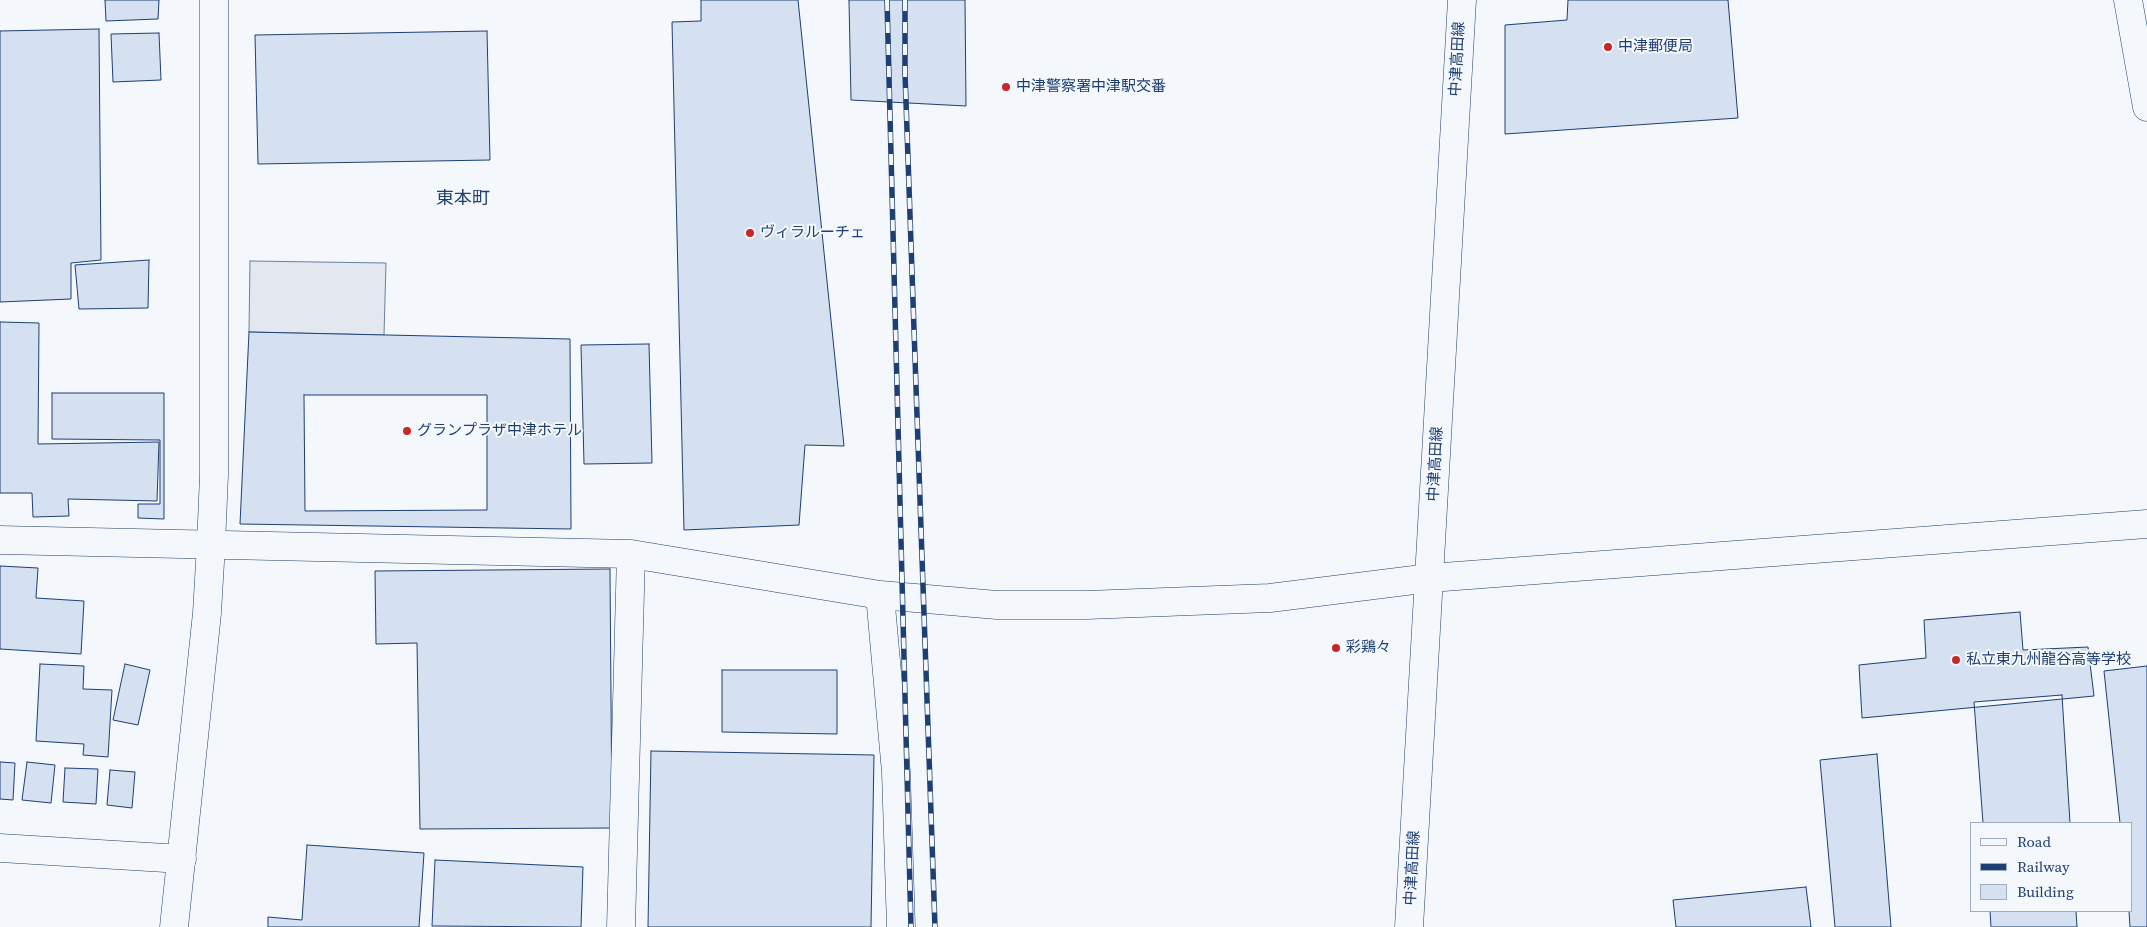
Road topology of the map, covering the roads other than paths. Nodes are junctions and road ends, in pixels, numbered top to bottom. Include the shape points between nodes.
1 (214, 0) edge
2 (1462, 0) edge
3 (2128, 0) edge
4 (2147, 106) edge
5 (2147, 524) edge
6 (0, 540) edge
7 (212, 545) junction
8 (631, 554) junction
9 (1430, 578) junction
10 (880, 595) junction
11 (0, 848) edge
12 (182, 859) junction
13 (174, 927) edge
14 (621, 927) edge
15 (902, 927) edge
16 (1409, 927) edge

1 - 7 street
2 - 9 street, 中津高田線
3 - 4 street
5 - 9 street
6 - 7 street
7 - 8 street
7 - 12 street
8 - 10 street
8 - 14 street
9 - 10 street via 1270,598 1087,605 997,605
9 - 16 street, 中津高田線
10 - 15 street via 896,772
11 - 12 street
12 - 13 street

